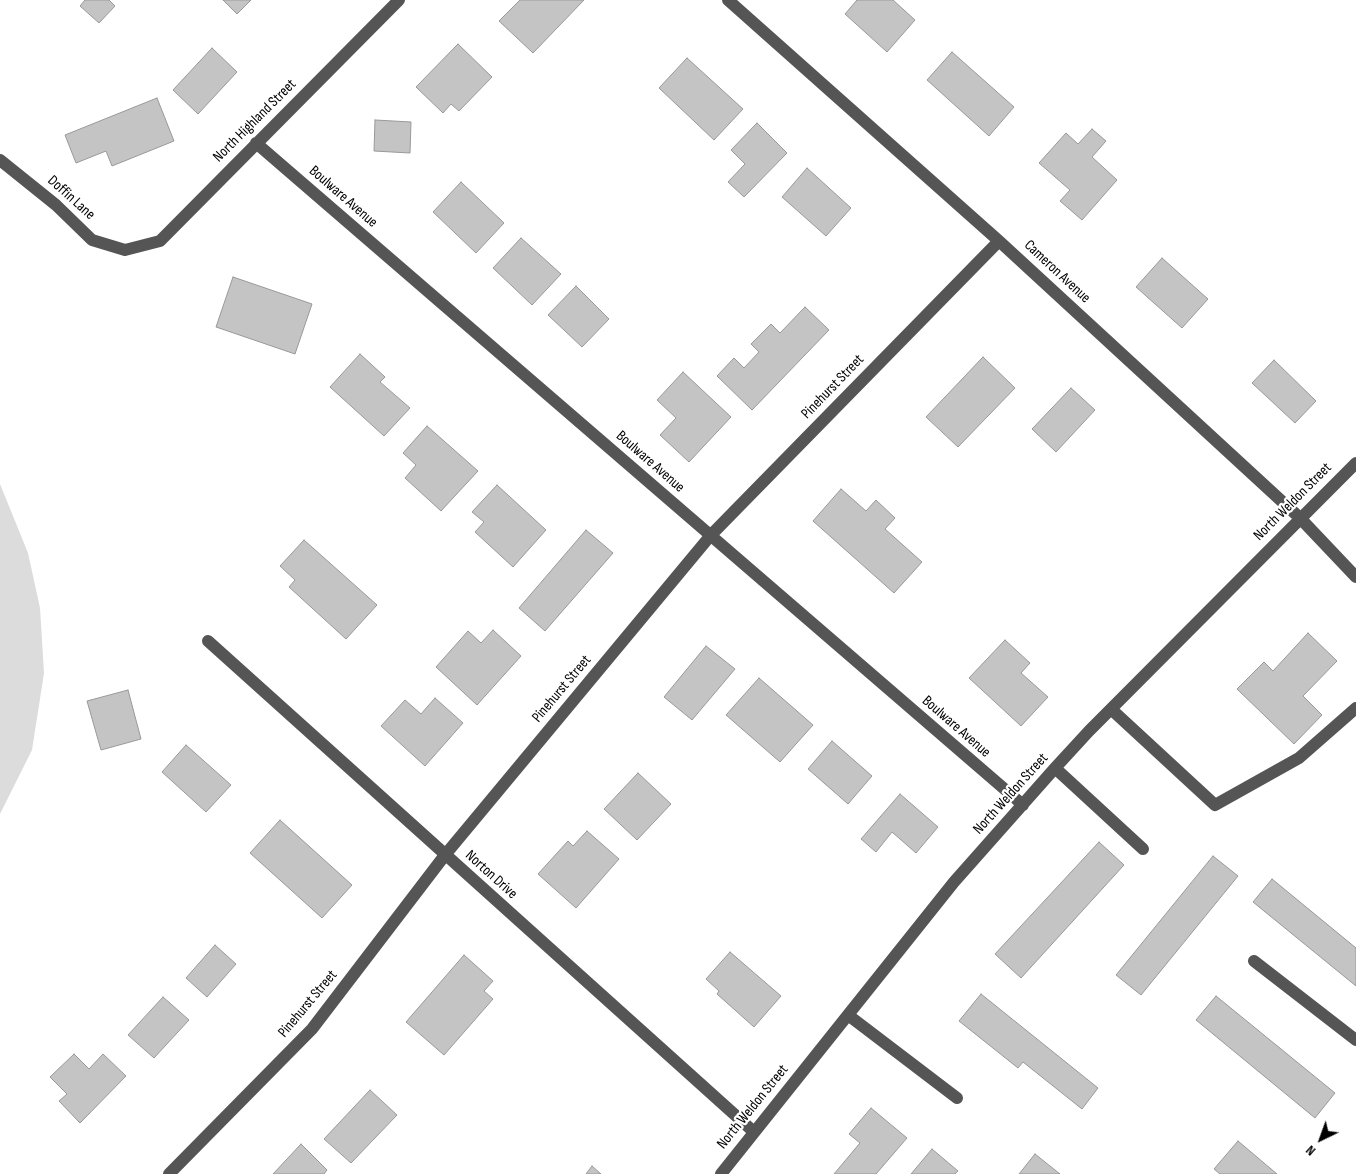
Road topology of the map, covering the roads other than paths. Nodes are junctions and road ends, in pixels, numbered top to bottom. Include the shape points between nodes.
1 (399, 0) edge
2 (728, 0) edge
3 (256, 143) junction
4 (0, 160) edge
5 (999, 241) junction
6 (125, 250) joint
7 (1356, 463) edge
8 (1300, 518) junction
9 (711, 535) junction
10 (1356, 577) edge
11 (208, 641) dead end
12 (1356, 708) edge
13 (1111, 709) junction
14 (1056, 768) junction
15 (1023, 806) junction
16 (1144, 849) dead end
17 (445, 855) junction
18 (1254, 961) dead end
19 (848, 1015) junction
20 (1356, 1040) edge
21 (957, 1098) dead end
22 (754, 1132) junction
23 (169, 1174) edge
24 (721, 1174) edge

1 - 3 street, North Highland Street
2 - 5 street, Cameron Avenue
3 - 6 street, North Highland Street via 160,241
3 - 9 street, Boulware Avenue
4 - 6 street, Doffin Lane via 56,205 92,240
5 - 8 street, Cameron Avenue
5 - 9 street, Pinehurst Street
7 - 8 street, North Weldon Street
8 - 10 street, Cameron Avenue
8 - 13 street, North Weldon Street
9 - 15 street, Boulware Avenue
9 - 17 street, Pinehurst Street
11 - 17 street, Norton Drive
12 - 13 street via 1299,758 1215,805
13 - 14 street, North Weldon Street
14 - 15 street, North Weldon Street
14 - 16 street
15 - 19 street, North Weldon Street via 954,882
17 - 22 street, Norton Drive
17 - 23 street, Pinehurst Street via 312,1028
18 - 20 street
19 - 21 street
19 - 22 street, North Weldon Street
22 - 24 street, North Weldon Street

